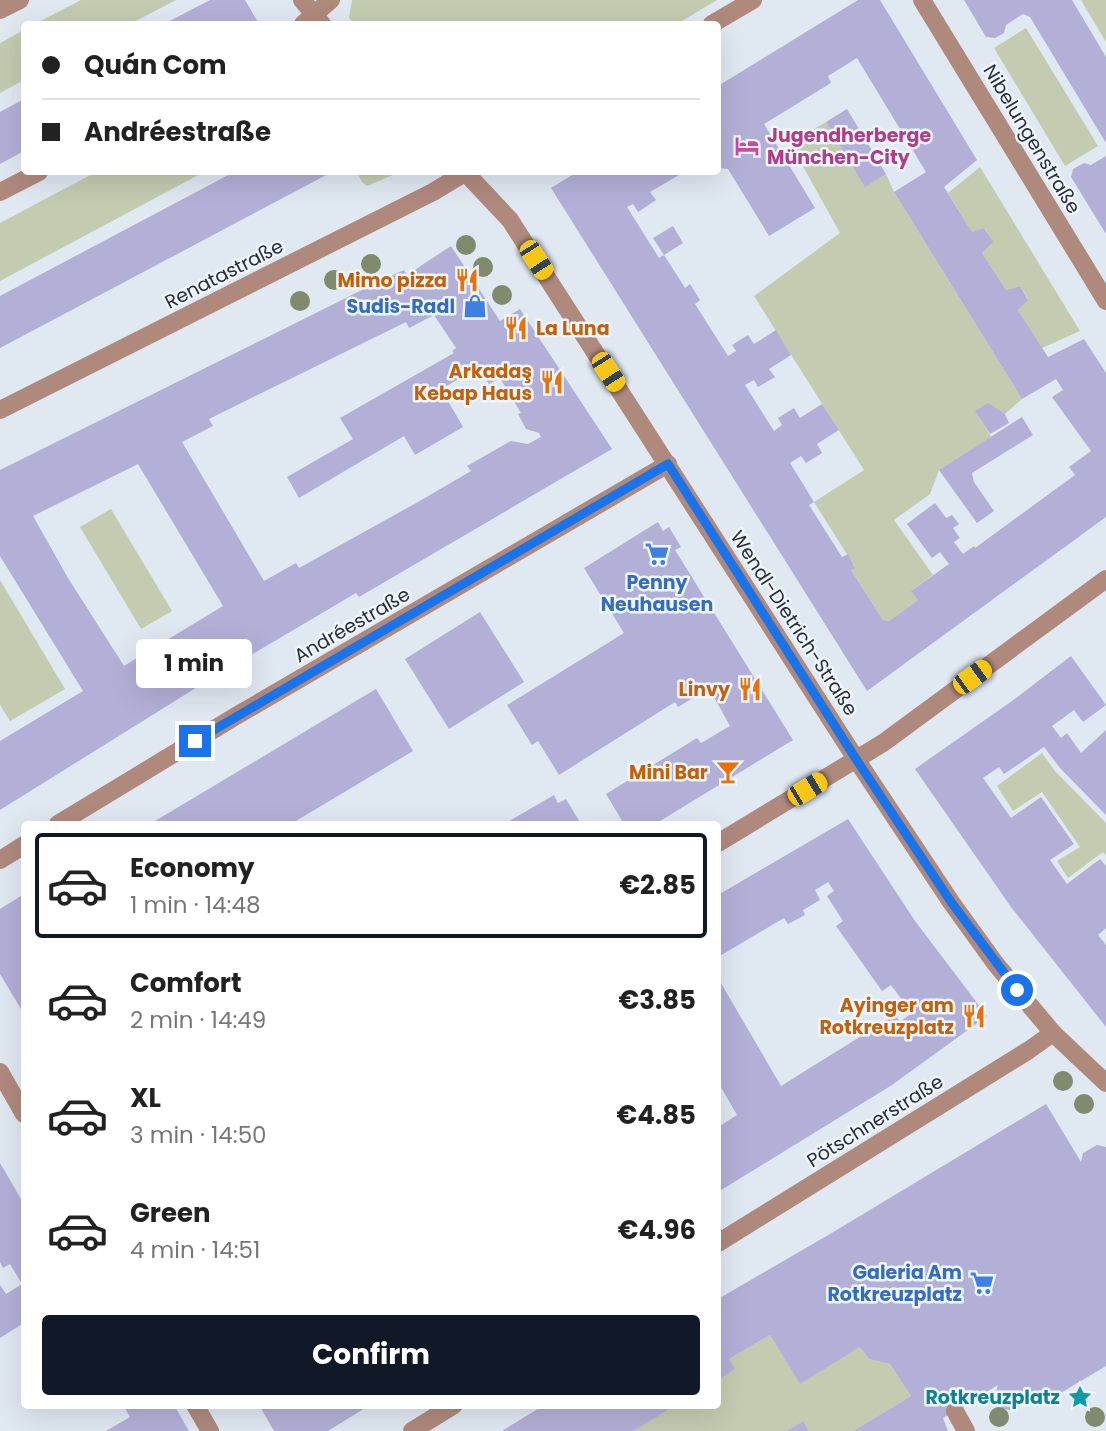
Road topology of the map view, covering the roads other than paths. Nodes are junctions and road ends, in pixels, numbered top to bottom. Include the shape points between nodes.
1 (20, 0) edge
2 (302, 0) edge
3 (331, 0) edge
4 (753, 0) edge
5 (922, 0) edge
6 (0, 10) edge
7 (313, 21) edge
8 (717, 21) edge
9 (33, 175) edge
10 (461, 175) edge
11 (469, 175) edge
12 (0, 192) edge
13 (1106, 301) edge
14 (0, 410) edge
15 (668, 464) junction
16 (1106, 579) edge
17 (856, 759) junction
18 (63, 821) edge
19 (721, 841) edge
20 (21, 847) edge
21 (0, 860) edge
22 (1053, 1033) junction
23 (1, 1077) edge
24 (1106, 1083) edge
25 (21, 1109) edge
26 (721, 1241) edge
27 (197, 1409) edge
28 (448, 1409) edge
29 (954, 1411) dead end
30 (210, 1431) edge
31 (412, 1431) edge
32 (966, 1431) edge

1 - 6 street
2 - 7 street
3 - 7 street
4 - 8 street
5 - 13 street, Nibelungenstraße
9 - 12 street
10 - 14 street, Renatastraße
11 - 15 street, Wendl-Dietrich-Straße via 510,220
15 - 17 street, Wendl-Dietrich-Straße
15 - 18 street, Andréestraße
16 - 17 street
17 - 19 street
17 - 22 street, Wendl-Dietrich-Straße via 951,902
20 - 21 street
22 - 24 street, Wendl-Dietrich-Straße
22 - 26 street, Pötschnerstraße
23 - 25 street
27 - 30 street
28 - 31 street
29 - 32 street

